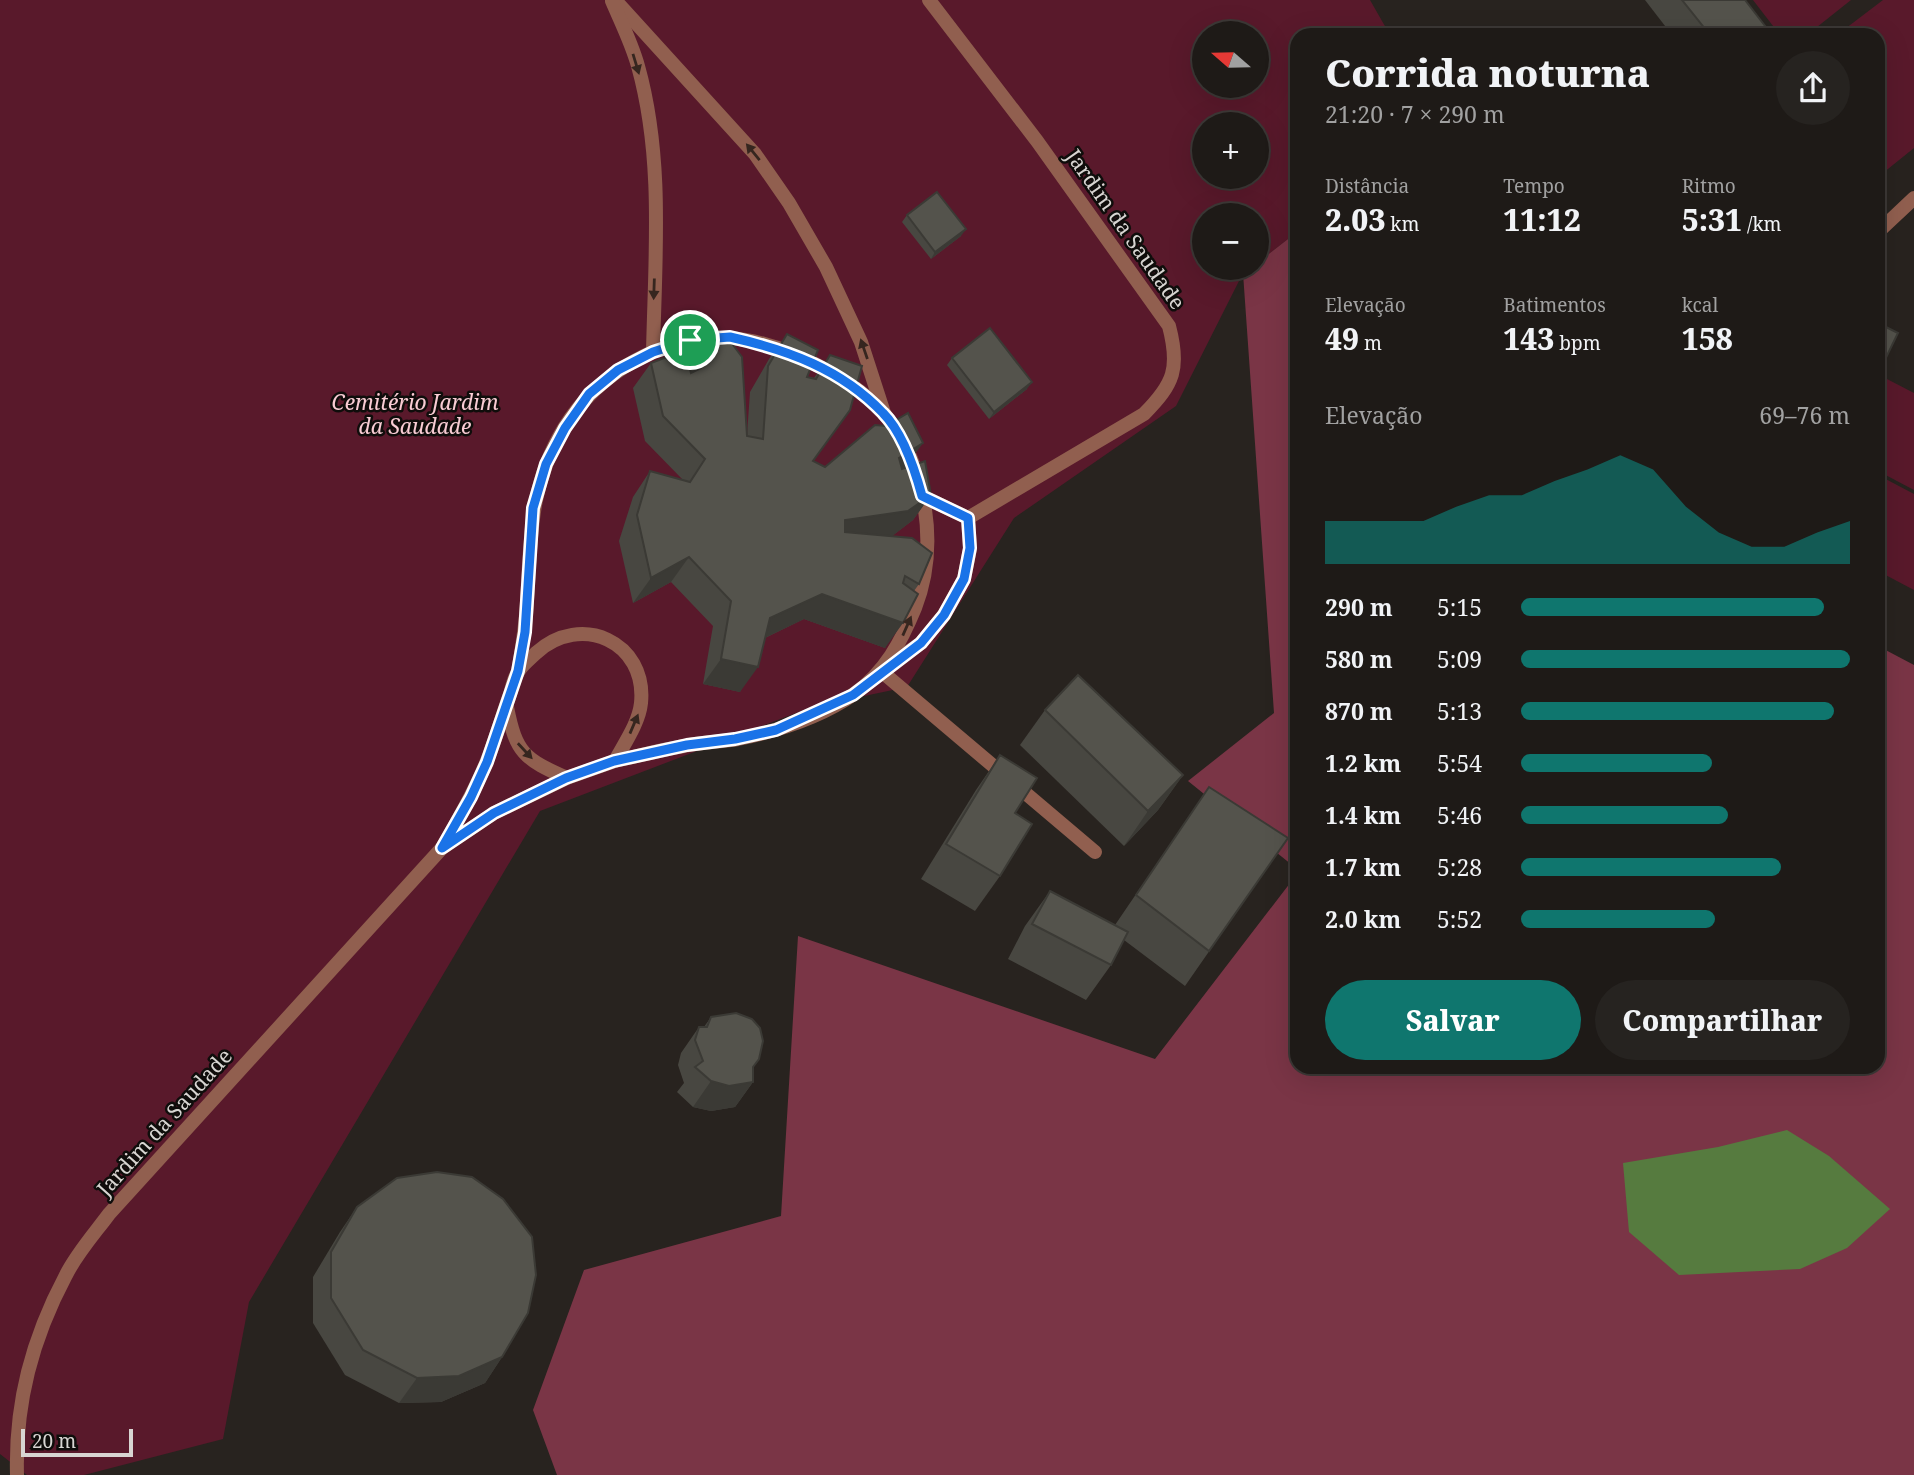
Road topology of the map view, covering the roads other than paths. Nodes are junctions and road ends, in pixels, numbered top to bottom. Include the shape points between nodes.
1 (613, 0) edge
2 (929, 0) edge
3 (1914, 198) edge
4 (1885, 225) edge
5 (653, 352) junction
6 (885, 414) junction
7 (922, 496) junction
8 (968, 518) junction
9 (518, 671) junction
10 (881, 671) junction
11 (506, 705) junction
12 (614, 761) junction
13 (566, 778) junction
14 (442, 848) junction
15 (1095, 852) dead end
16 (18, 1475) edge

1 -> 5 lane, Jardim da Saudade via 638,65 657,200
6 -> 1 lane, Jardim da Saudade via 861,342 789,203 755,154
2 - 8 lane, Jardim da Saudade via 1170,327 1175,350 1173,373 1162,396 1144,414
3 - 4 lane
5 - 6 lane, Jardim da Saudade via 690,340 730,337 773,347 810,360 844,380
5 - 9 lane, Jardim da Saudade via 618,370 589,394 546,464 533,508
6 - 7 lane, Jardim da Saudade via 915,471
7 - 8 lane
10 -> 7 lane, Jardim da Saudade via 905,632 921,591 928,557
8 - 10 lane, Jardim da Saudade via 970,548 964,579 944,615 921,643
9 - 11 lane, Jardim da Saudade
12 -> 9 lane, Jardim da Saudade via 641,706 641,681 631,657 615,643 575,634 539,650
10 - 12 lane, Jardim da Saudade via 853,695 776,730
10 - 15 lane
11 -> 13 lane via 512,734 522,751
11 - 14 lane, Jardim da Saudade via 477,785
12 - 13 lane, Jardim da Saudade
13 - 14 lane, Jardim da Saudade via 494,813
14 - 16 lane, Jardim da Saudade via 109,1214 67,1273 38,1335 22,1393 16,1444

